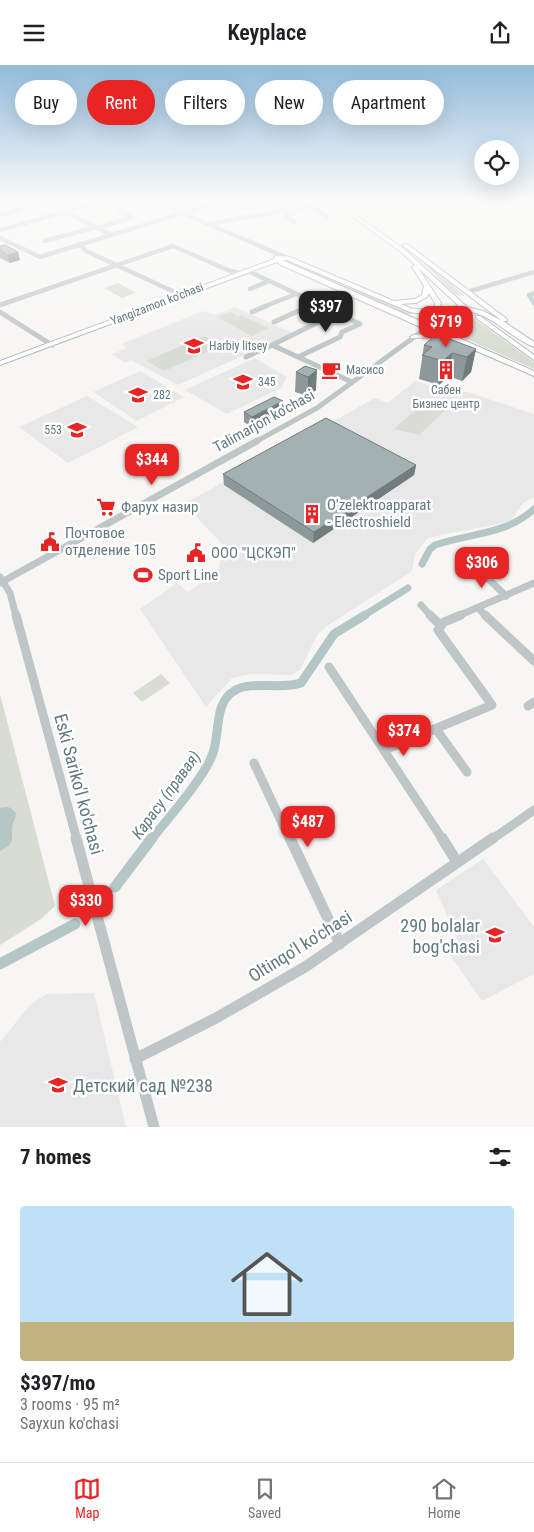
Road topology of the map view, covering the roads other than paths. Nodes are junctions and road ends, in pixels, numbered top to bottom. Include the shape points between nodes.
1 (27, 252) edge
2 (56, 252) edge
3 (88, 252) edge
4 (157, 252) edge
5 (171, 252) edge
6 (184, 252) edge
7 (268, 252) edge
8 (269, 252) edge
9 (402, 252) edge
10 (414, 252) edge
11 (407, 255) junction
12 (276, 258) junction
13 (286, 261) junction
14 (262, 264) junction
15 (117, 265) junction
16 (123, 268) junction
17 (243, 271) junction
18 (534, 272) edge
19 (269, 281) junction
20 (427, 287) junction
21 (250, 289) dead end
22 (343, 291) junction
23 (467, 292) junction
24 (449, 294) junction
25 (181, 295) junction
26 (296, 295) junction
27 (382, 299) junction
28 (315, 303) junction
29 (0, 305) edge
30 (466, 308) junction
31 (408, 310) junction
32 (0, 311) edge
33 (252, 312) dead end
34 (435, 312) junction
35 (337, 313) junction
36 (403, 317) junction
37 (274, 321) dead end
38 (429, 325) junction
39 (413, 337) junction
40 (455, 339) junction
41 (534, 344) edge
42 (52, 345) junction
43 (272, 345) junction
44 (246, 357) dead end
45 (298, 357) junction
46 (534, 358) edge
47 (0, 365) edge
48 (532, 372) edge
49 (352, 382) junction
50 (474, 565) dead end
51 (1, 580) edge
52 (534, 583) edge
53 (506, 596) junction
54 (421, 605) dead end
55 (479, 609) junction
56 (440, 625) junction
57 (534, 661) edge
58 (328, 667) dead end
59 (436, 729) junction
60 (386, 750) junction
61 (254, 763) dead end
62 (467, 772) dead end
63 (534, 810) edge
64 (457, 863) junction
65 (340, 944) junction
66 (136, 1059) junction
67 (154, 1127) edge

1 - 2 street via 38,257
3 - 15 street
4 - 15 street
5 - 16 street
6 - 17 street via 230,271
7 - 12 street
8 - 13 street
9 - 11 main road
10 - 23 main road
11 - 20 main road
11 - 24 main road
12 - 13 main road
12 - 14 main road, Yangizamon ko'chasi
13 - 14 main road, Yangizamon ko'chasi
13 - 22 main road
13 - 27 main road
14 - 17 main road, Yangizamon ko'chasi
15 - 16 street
15 - 29 street
16 - 25 street
16 - 32 street
17 - 19 street
17 - 25 main road, Yangizamon ko'chasi
18 - 23 street
19 - 21 street
19 - 26 street
20 - 27 main road via 425,296 418,301 401,303
20 - 34 main road via 438,305
22 - 28 street
22 - 36 main road
23 - 24 main road via 464,298
23 - 41 main road
24 - 30 main road
25 - 42 main road, Yangizamon ko'chasi
26 - 28 street
26 - 33 street
27 - 31 main road
28 - 35 street
28 - 37 street
30 - 34 main road
30 - 41 main road via 481,312
30 - 46 main road
31 - 34 main road
31 - 36 main road via 413,315
32 - 42 street
34 - 38 main road
35 - 43 street
35 - 45 street via 360,324
36 - 38 main road
36 - 39 main road via 418,330
38 - 39 street, Talimarjon ko'chasi
38 - 40 main road
39 - 40 main road via 432,335
39 - 49 street, Talimarjon ko'chasi
40 - 48 main road
42 - 47 main road, Yangizamon ko'chasi
43 - 44 street
43 - 45 street
45 - 49 street
49 - 51 street, Talimarjon ko'chasi via 311,411
50 - 53 street
51 - 66 street, Eski Sariko'l ko'chasi via 10,593
52 - 53 street
53 - 55 street
54 - 56 street
55 - 56 street
55 - 57 street
56 - 59 street via 438,630 442,639 492,705
58 - 60 street
59 - 60 street
59 - 62 street
60 - 64 street
61 - 65 street
63 - 64 street, Oltinqo'l ko'chasi
64 - 65 street, Oltinqo'l ko'chasi
65 - 66 street, Oltinqo'l ko'chasi via 216,1018
66 - 67 street

